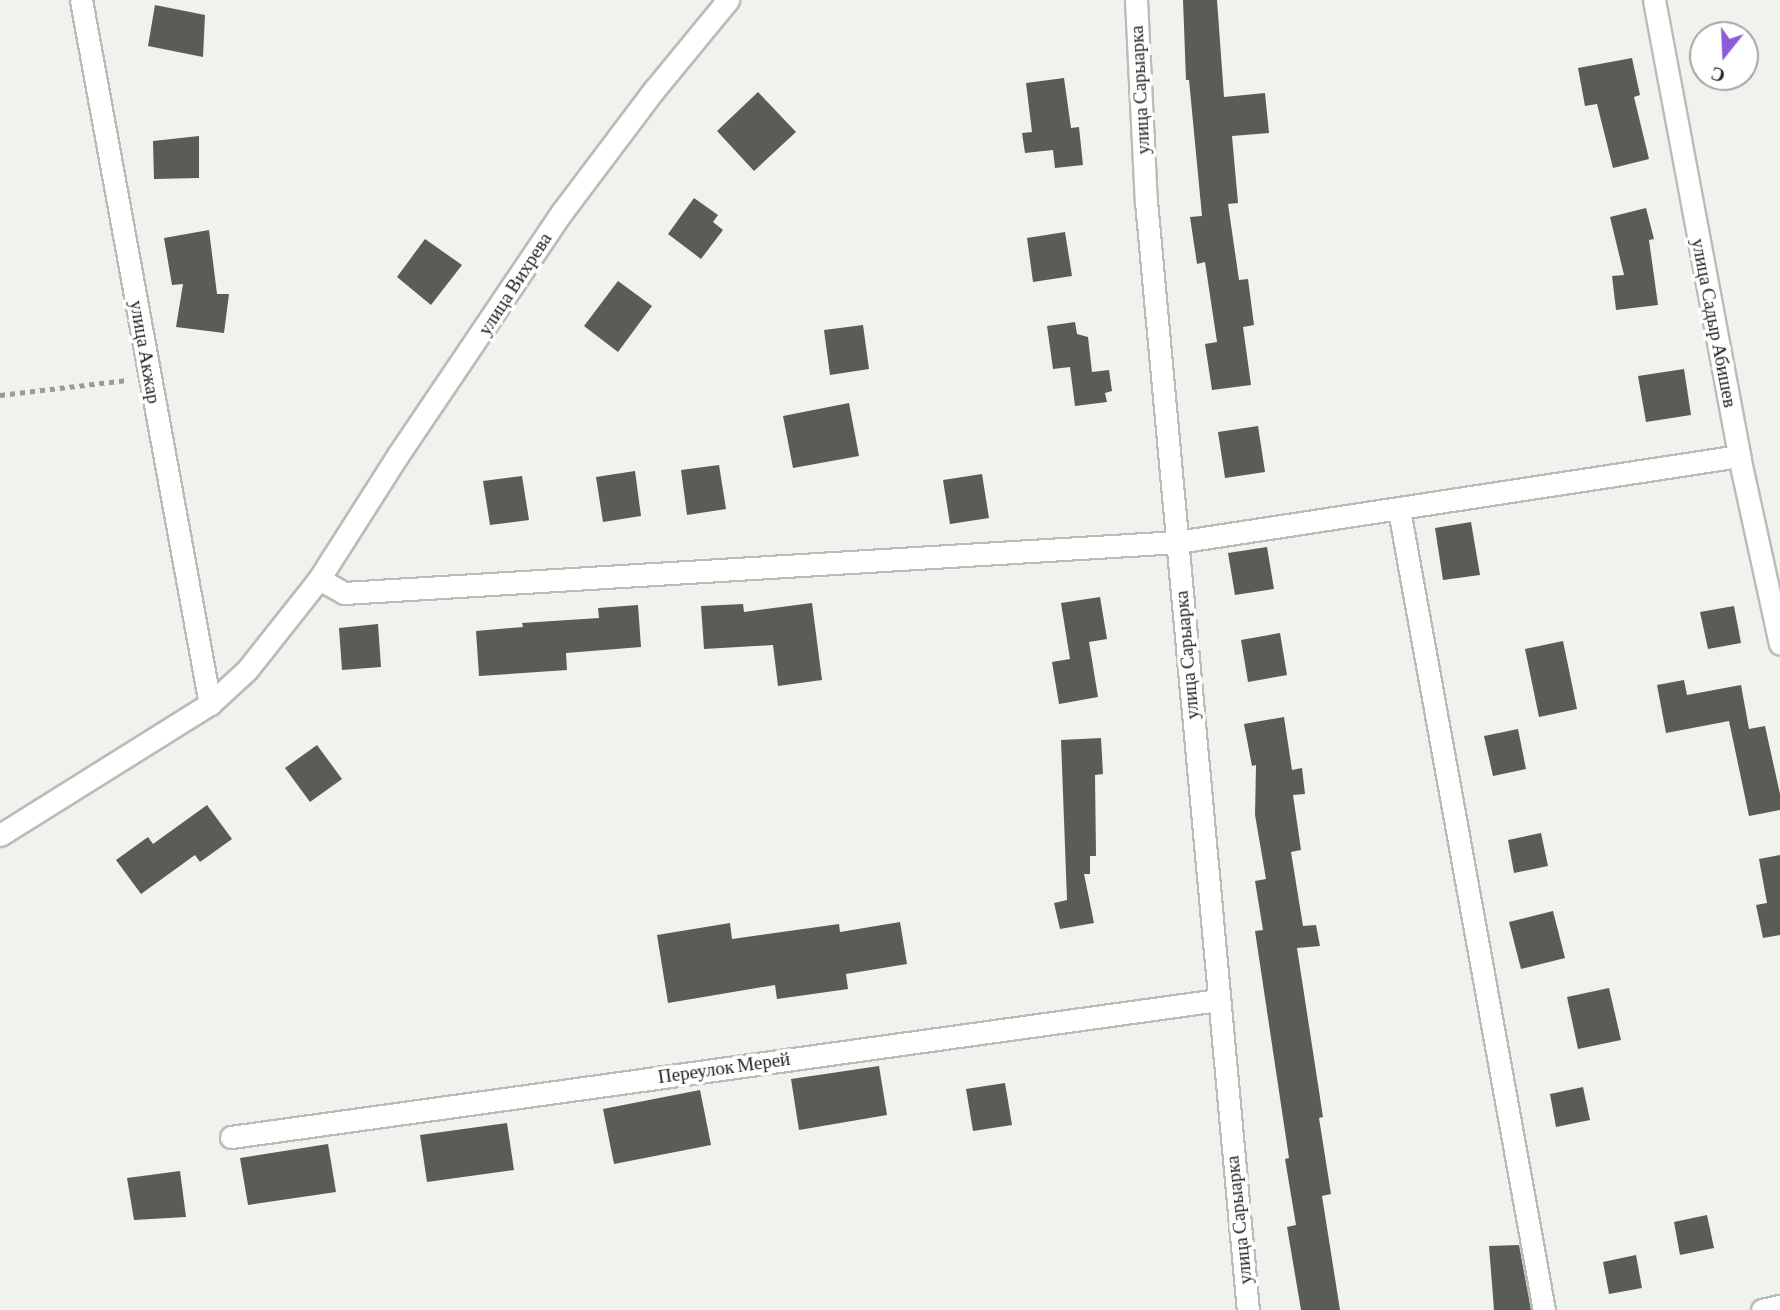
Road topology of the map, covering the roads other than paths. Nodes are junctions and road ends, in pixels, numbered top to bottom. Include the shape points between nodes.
1 (81, 0) edge
2 (727, 0) edge
3 (1136, 0) edge
4 (1654, 0) edge
5 (1739, 456) junction
6 (1399, 510) junction
7 (1177, 542) junction
8 (319, 579) junction
9 (1780, 644) edge
10 (210, 704) junction
11 (0, 835) edge
12 (1218, 1000) junction
13 (231, 1137) dead end
14 (1780, 1306) edge
15 (1248, 1310) edge
16 (1544, 1310) edge
17 (1762, 1310) edge

1 - 10 street, улица Акжар
2 - 8 street, улица Вихрева via 562,212
3 - 7 street, улица Сарыарка via 1146,201
4 - 5 street, улица Садыр Абишев
5 - 6 street
5 - 9 street, улица Садыр Абишев
6 - 7 street
6 - 16 street
7 - 8 street via 344,593
7 - 12 street, улица Сарыарка
8 - 10 street, улица Вихрева via 247,670
10 - 11 street, улица Вихрева
12 - 13 street, Переулок Мерей
12 - 15 street, улица Сарыарка
14 - 17 street

